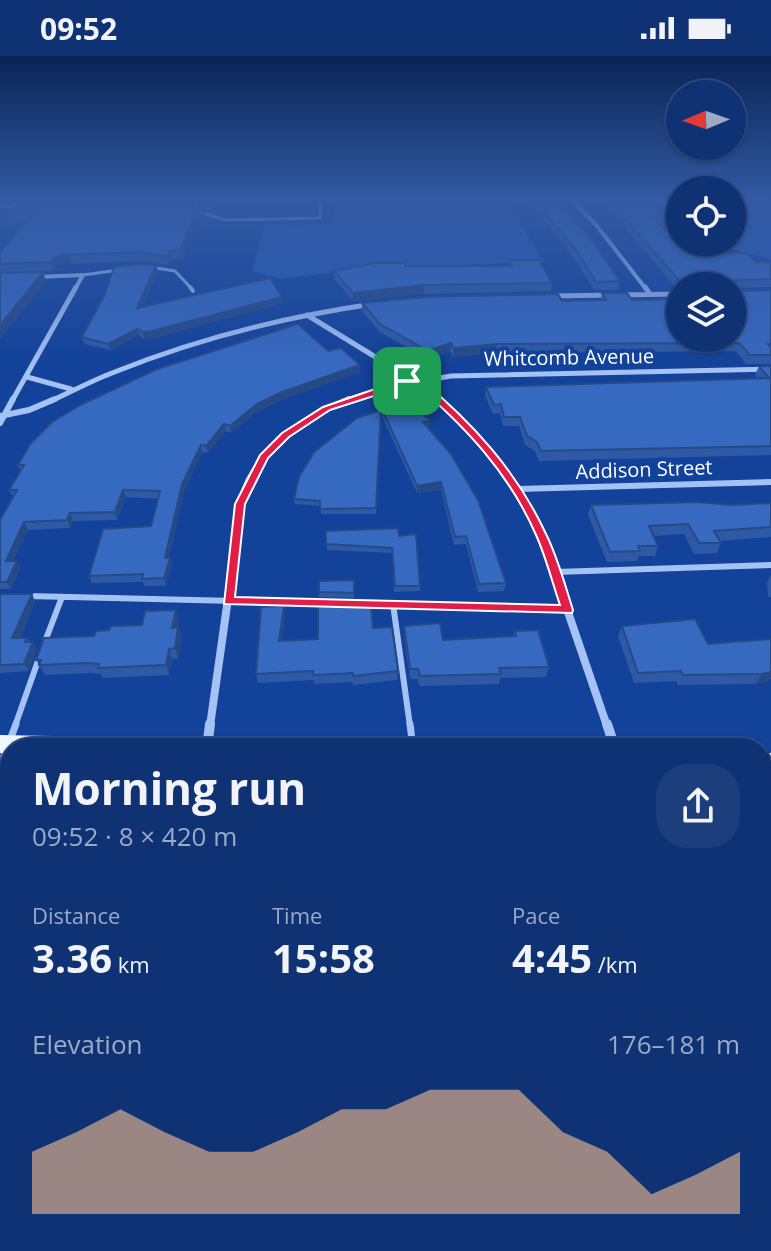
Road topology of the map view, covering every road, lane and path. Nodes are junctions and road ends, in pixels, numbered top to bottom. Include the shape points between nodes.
1 (619, 257) edge
2 (141, 267) edge
3 (131, 268) edge
4 (83, 275) junction
5 (32, 277) edge
6 (193, 291) dead end
7 (650, 294) junction
8 (666, 294) edge
9 (545, 296) edge
10 (377, 304) edge
11 (307, 315) junction
12 (771, 369) edge
13 (27, 377) junction
14 (416, 380) junction
15 (72, 389) junction
16 (2, 416) edge
17 (0, 423) edge
18 (771, 482) edge
19 (518, 489) junction
20 (771, 565) edge
21 (555, 572) junction
22 (16, 596) edge
23 (62, 597) junction
24 (228, 601) junction
25 (333, 603) edge
26 (348, 603) edge
27 (393, 604) junction
28 (567, 610) junction
29 (6, 738) edge
30 (208, 738) edge
31 (412, 738) edge
32 (612, 738) edge

1 - 7 street
2 - 6 lane via 175,271
3 - 4 lane
4 - 5 street
4 - 13 street
7 - 8 street
7 - 9 street
10 - 11 street
11 - 14 street
11 - 15 street via 198,342
12 - 14 street, Whitcomb Avenue
13 - 15 street
13 - 16 street
14 - 19 street via 474,432
14 - 24 street, Whitcomb Avenue via 326,409 263,457 240,504
15 - 16 street via 23,413
16 - 17 street
18 - 19 street, Addison Street
19 - 21 street
20 - 21 lane
21 - 28 street
22 - 23 lane
23 - 24 lane
23 - 29 lane
24 - 25 lane
24 - 30 street, Whitcomb Avenue
26 - 27 lane
27 - 28 lane
27 - 31 lane
28 - 32 street

